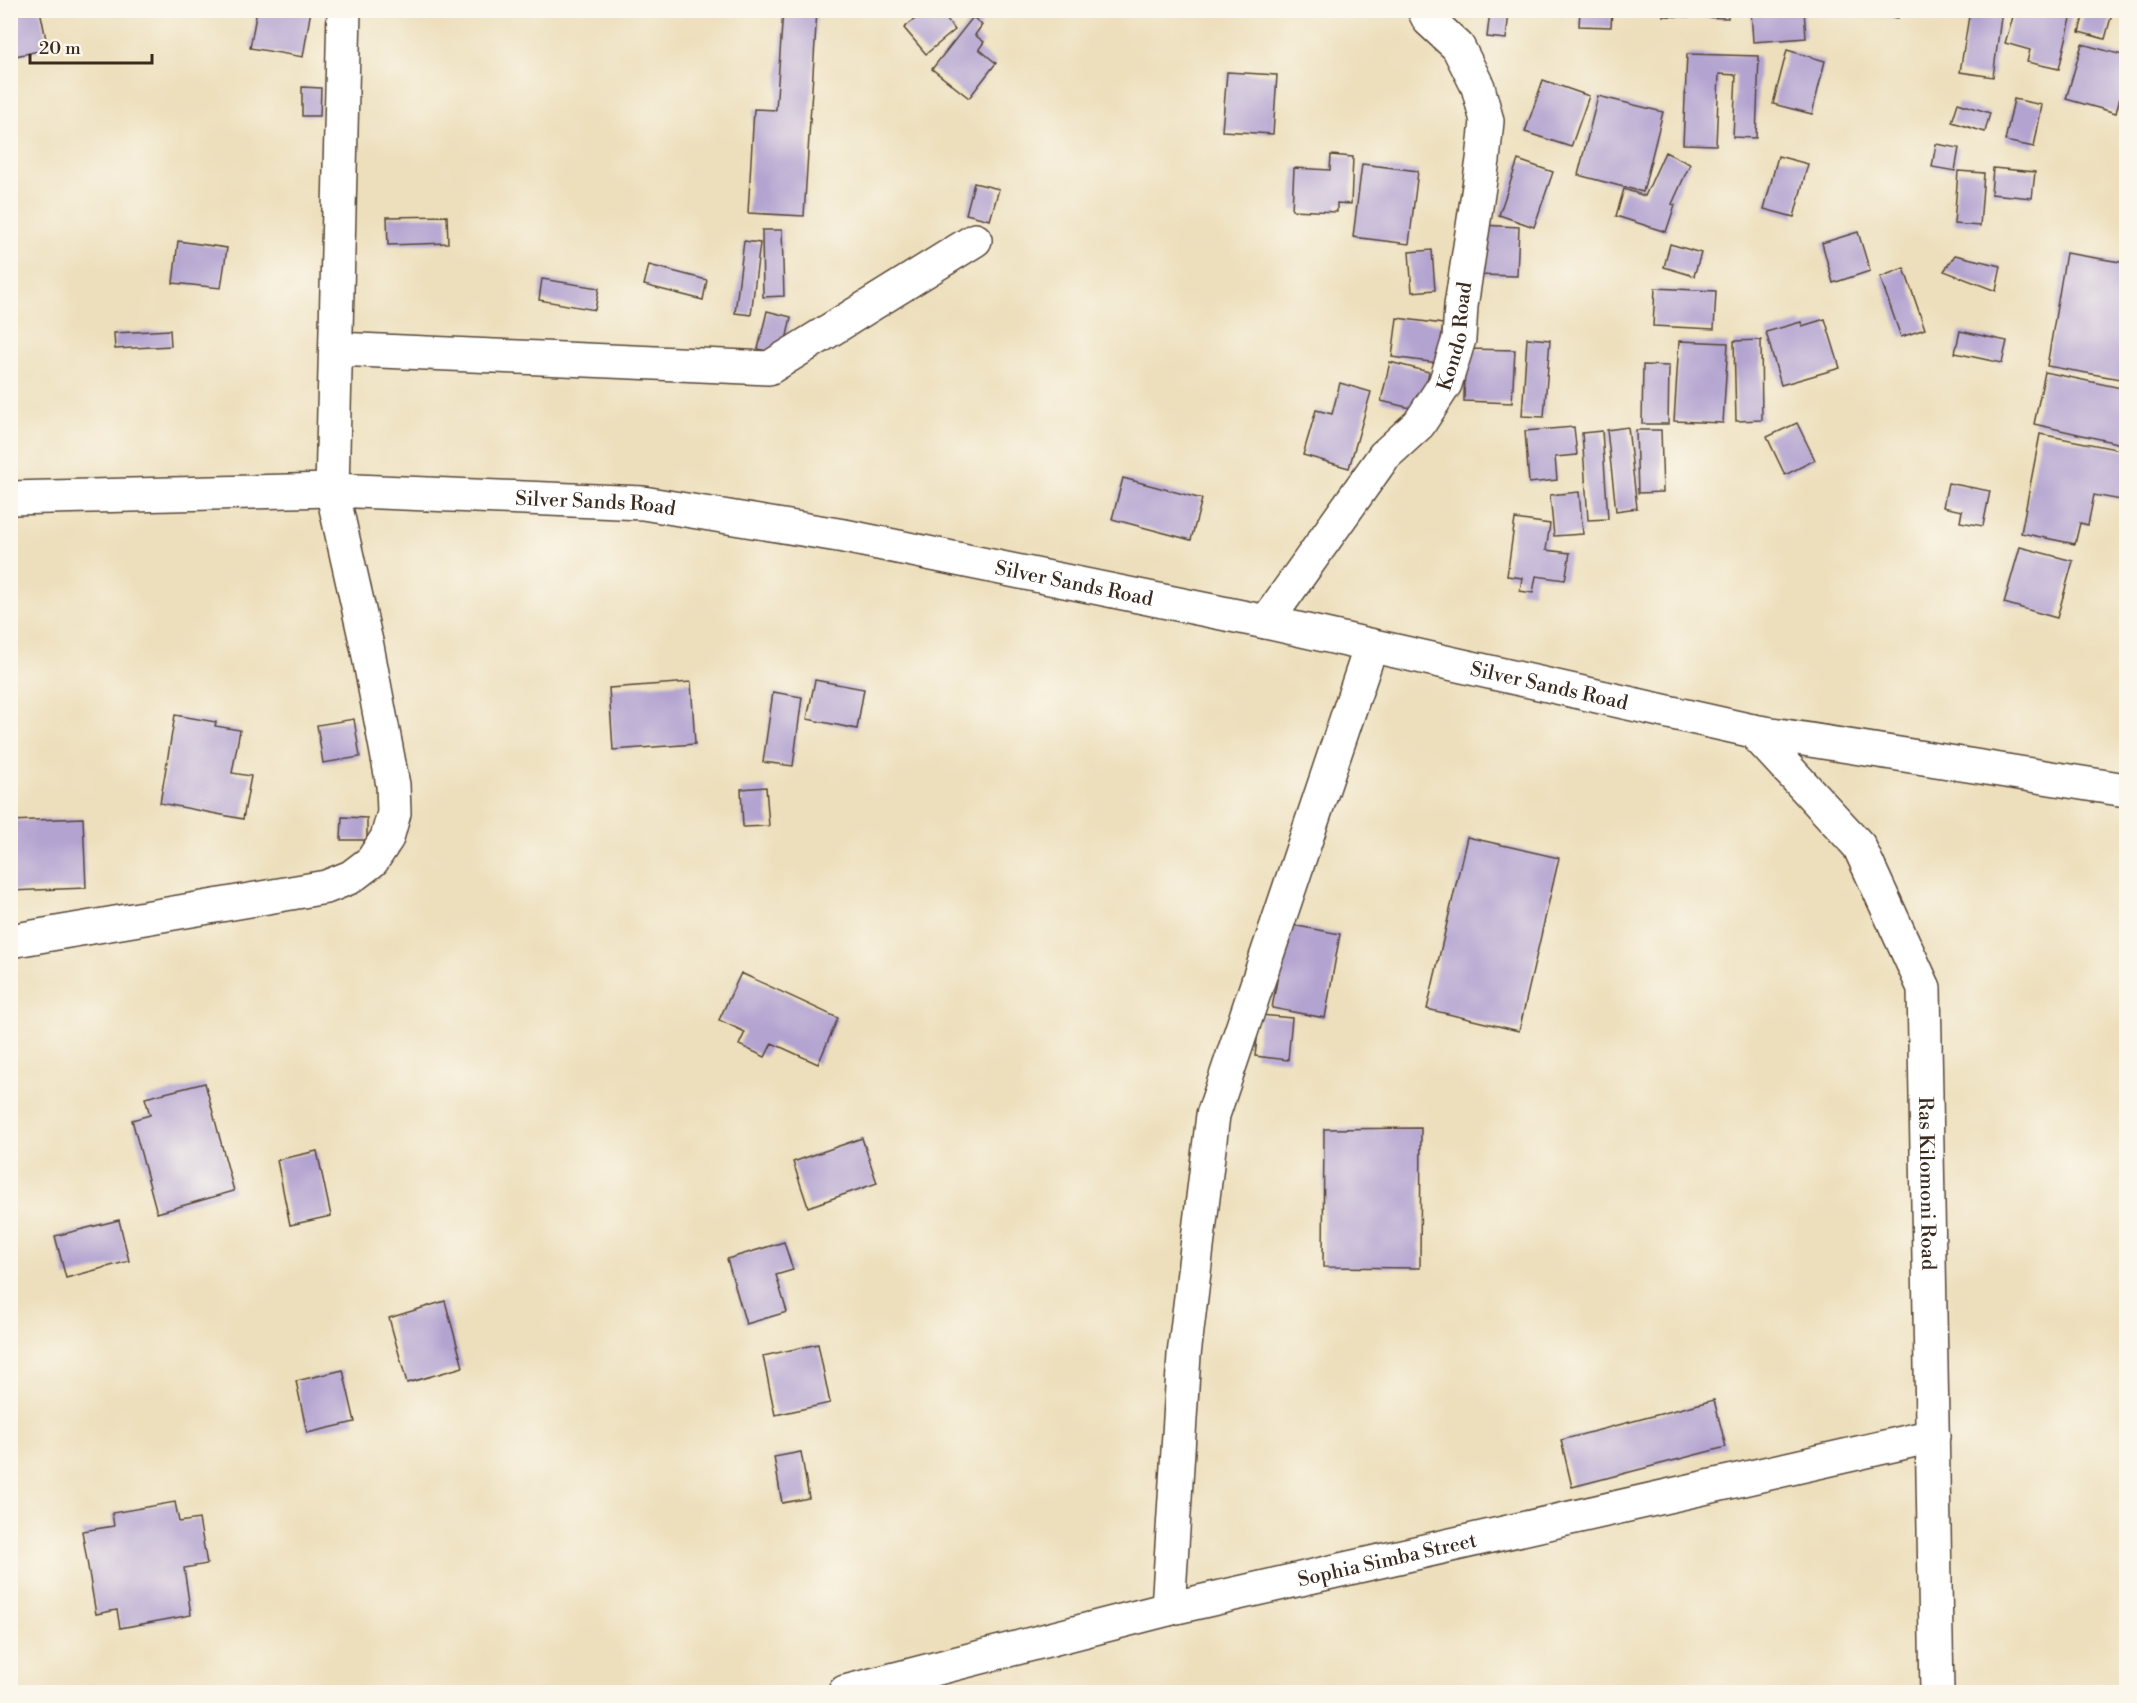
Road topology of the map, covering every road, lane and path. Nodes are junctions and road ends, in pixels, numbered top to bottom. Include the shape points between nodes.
1 (344, 10) edge
2 (1424, 10) edge
3 (975, 240) dead end
4 (336, 349) junction
5 (332, 490) junction
6 (10, 498) edge
7 (1266, 622) junction
8 (1371, 646) junction
9 (1753, 731) junction
10 (2127, 790) edge
11 (10, 941) edge
12 (1933, 1436) junction
13 (1168, 1609) junction
14 (845, 1692) edge
15 (1937, 1692) edge

1 - 4 street
2 - 7 street, Kondo Road via 1458,47 1478,87 1487,121 1459,339 1445,384 1419,424 1384,456
3 - 4 street via 769,368
4 - 5 street
5 - 6 street, Silver Sands Road
5 - 7 street, Silver Sands Road via 643,503 844,536
5 - 11 street via 393,785 394,813 387,838 372,861 351,877 326,887
7 - 8 street, Silver Sands Road
8 - 9 street, Silver Sands Road
8 - 13 street via 1213,1115 1184,1355
9 - 10 street, Silver Sands Road
9 - 12 street, Ras Kilomoni Road via 1860,846 1924,988
12 - 13 street, Sophia Simba Street
12 - 15 street, Ras Kilomoni Road
13 - 14 street, Sophia Simba Street

